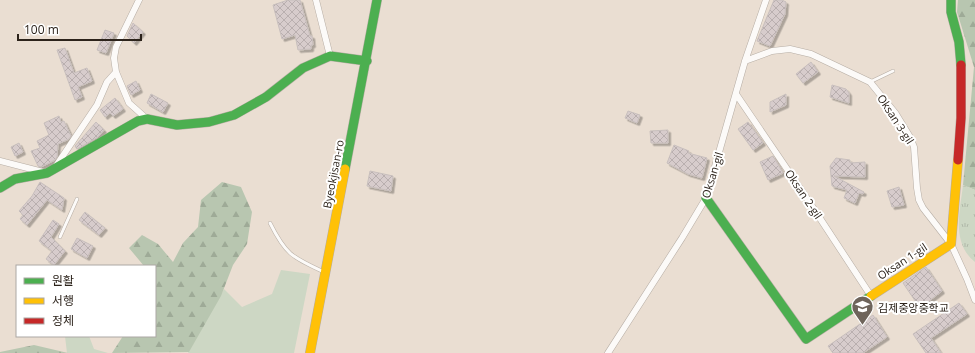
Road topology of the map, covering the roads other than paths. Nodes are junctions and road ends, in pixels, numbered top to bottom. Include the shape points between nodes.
1 (139, 0) edge
2 (316, 0) edge
3 (377, 0) edge
4 (766, 0) edge
5 (951, 0) edge
6 (330, 56) junction
7 (367, 61) junction
8 (746, 61) junction
9 (893, 71) dead end
10 (116, 72) junction
11 (870, 82) junction
12 (736, 94) junction
13 (147, 119) junction
14 (0, 161) edge
15 (50, 171) junction
16 (0, 188) edge
17 (706, 198) junction
18 (77, 199) dead end
19 (270, 223) dead end
20 (60, 238) dead end
21 (950, 244) junction
22 (326, 273) junction
23 (975, 276) edge
24 (968, 279) junction
25 (871, 296) junction
26 (975, 300) edge
27 (310, 353) edge
28 (608, 353) edge

1 - 10 street via 116,47
2 - 6 street
3 - 7 street, Byeokjisan-ro
4 - 8 street, Oksan-gil
5 - 21 street via 962,73 961,118
6 - 7 street
6 - 13 street via 302,68 266,97 234,115 209,122 177,125
7 - 22 street, Byeokjisan-ro
8 - 11 street, Oksan 3-gil via 772,51 790,49 811,54
8 - 12 street, Oksan-gil
9 - 11 lane
10 - 13 street via 129,103
10 - 15 street via 107,82 97,105
11 - 21 street, Oksan 3-gil via 896,114 910,137 914,147 919,200
12 - 17 street, Oksan-gil
12 - 25 street, Oksan 2-gil
13 - 15 street
14 - 15 street
15 - 16 street via 14,180
17 - 25 street, Oksan 1-gil via 806,339
17 - 28 street, Oksan-gil
18 - 20 lane
19 - 22 lane via 281,245 296,259
21 - 24 street, Oksan 3-gil
21 - 25 street, Oksan 1-gil
22 - 27 street, Byeokjisan-ro
23 - 24 street
24 - 26 street, Oksan 3-gil

